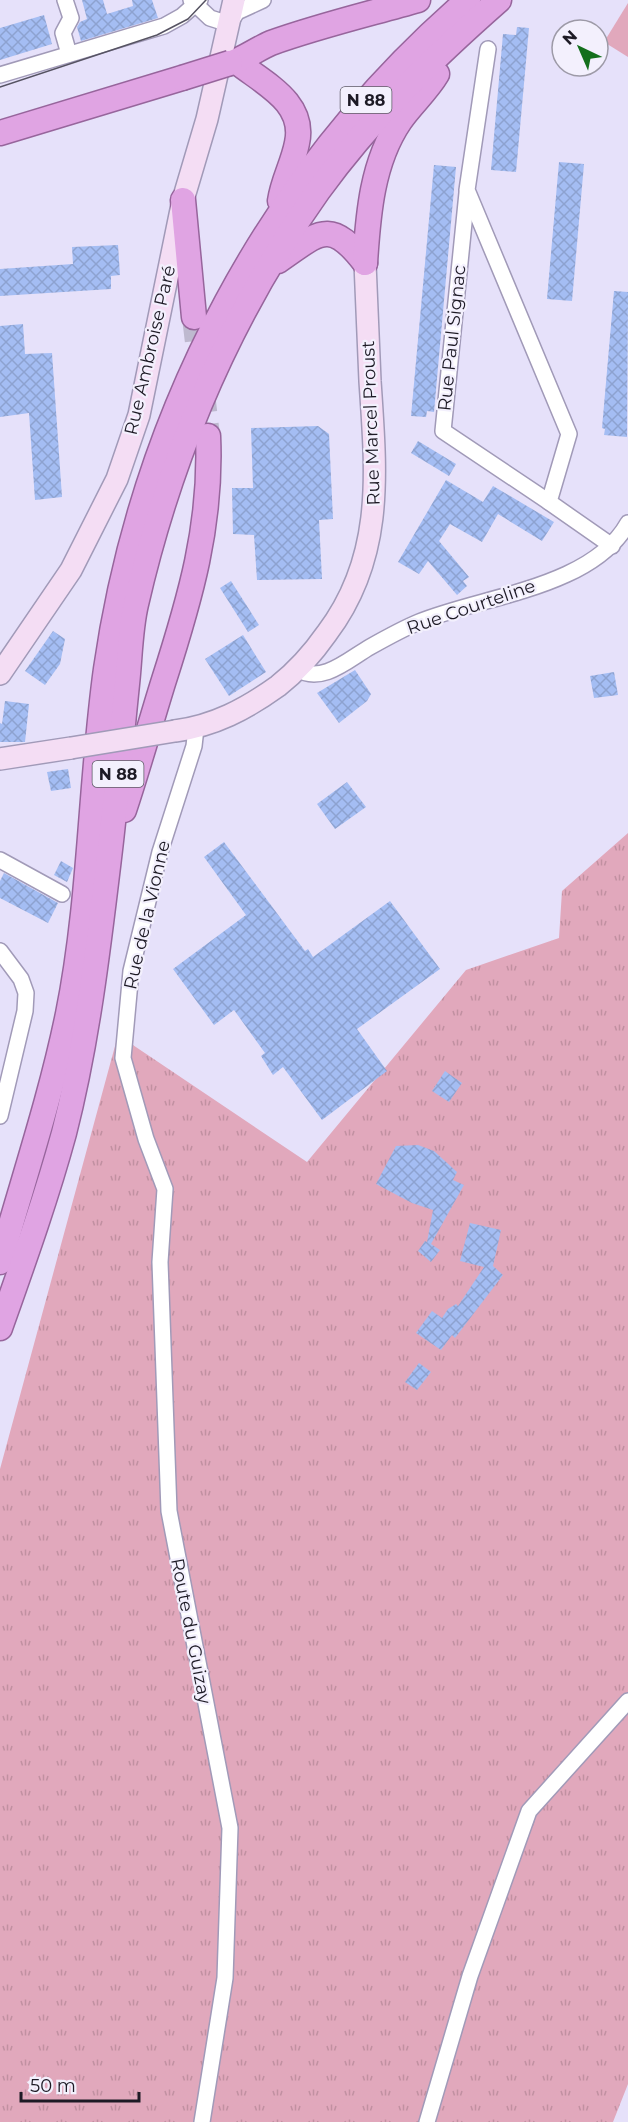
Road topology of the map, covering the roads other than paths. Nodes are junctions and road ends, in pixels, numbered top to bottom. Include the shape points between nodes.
1 (65, 0) edge
2 (234, 0) edge
3 (263, 0) edge
4 (418, 0) edge
5 (468, 0) edge
6 (499, 0) edge
7 (195, 2) edge
8 (229, 24) junction
9 (488, 49) dead end
10 (442, 50) junction
11 (69, 54) junction
12 (234, 63) junction
13 (0, 75) edge
14 (0, 133) edge
15 (467, 190) junction
16 (183, 200) junction
17 (279, 213) junction
18 (365, 263) junction
19 (269, 267) junction
20 (194, 317) tunnel mouth
21 (208, 436) tunnel mouth
22 (549, 502) junction
23 (628, 523) edge
24 (612, 546) junction
25 (297, 669) junction
26 (0, 674) edge
27 (186, 730) junction
28 (0, 759) edge
29 (110, 855) junction
30 (0, 860) edge
31 (62, 894) dead end
32 (0, 951) edge
33 (44, 1106) junction
34 (0, 1116) edge
35 (146, 1139) joint
36 (0, 1229) edge
37 (0, 1262) edge
38 (0, 1328) edge
39 (628, 1701) edge
40 (202, 2122) edge
41 (427, 2122) edge

1 - 11 street via 72,18 63,33
2 - 8 main road, Rue Ambroise Paré
3 - 8 street via 237,12
4 - 12 highway via 272,43 248,52
5 - 17 highway, N 88 via 374,90 303,177
6 - 10 highway, N 88
7 - 8 street via 210,18
7 - 11 street via 182,16 164,26
8 - 16 main road, Rue Ambroise Paré
9 - 15 street, Rue Paul Signac
10 - 18 highway via 436,75 399,122 386,150 368,213
10 - 19 highway, N 88 via 361,137 318,191
11 - 13 street
12 - 14 highway, bridge
12 - 17 highway via 280,92 297,123 298,141 283,181
15 - 22 street, Rue Paul Signac via 568,434
15 - 22 street, Rue Paul Signac via 443,431
16 - 20 highway
16 - 26 main road, Rue Ambroise Paré via 140,415 117,479 71,570
17 - 33 highway, N 88 via 232,289 190,376 149,482 134,533 106,671 83,914 68,1014
18 - 19 highway via 351,245 326,233 315,235
18 - 25 main road, Rue Marcel Proust via 375,464 371,533 365,563 339,618
19 - 29 highway, N 88 via 207,382 166,490 135,608
21 - 29 highway via 210,478 205,528 191,595
22 - 24 street, Rue Paul Signac
23 - 24 street, Rue Courteline
24 - 25 street, Rue Courteline via 546,582 420,621 323,675 305,674
25 - 27 main road via 246,708
27 - 28 main road, bridge
27 - 35 street, Rue de la Vionne via 194,746 160,852 131,971 123,1058
29 - 38 highway, N 88 via 89,1016 64,1131
30 - 31 street
32 - 34 street via 21,979 26,993
33 - 36 highway
33 - 37 highway, N 88
35 - 40 street, Route du Guizay via 165,1189 160,1262 169,1511 230,1828 225,1978
39 - 41 street via 529,1811 470,1976

